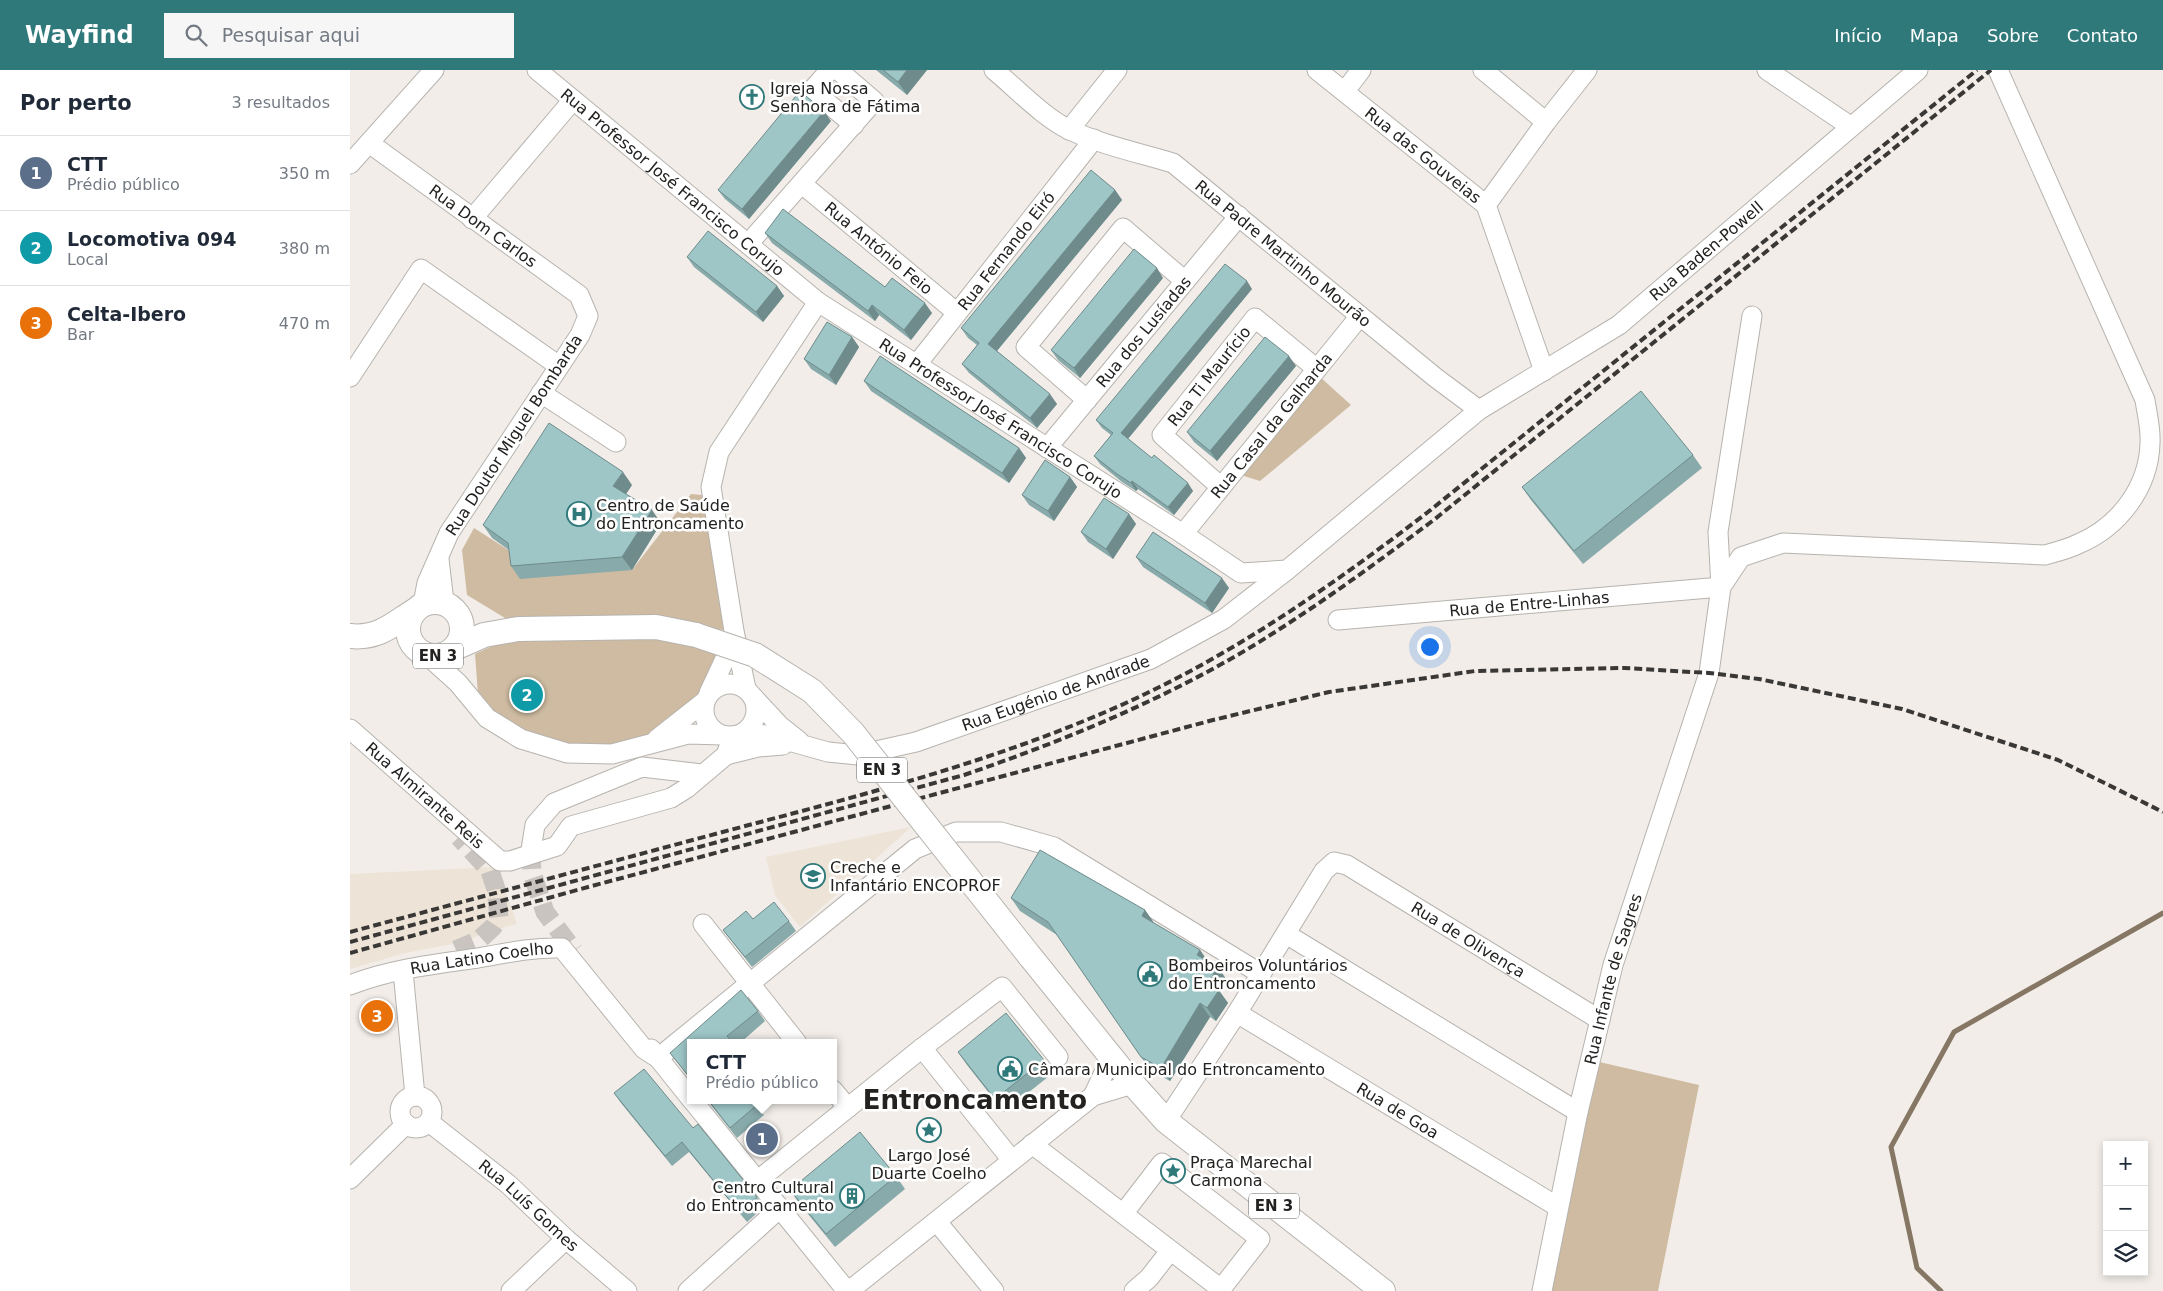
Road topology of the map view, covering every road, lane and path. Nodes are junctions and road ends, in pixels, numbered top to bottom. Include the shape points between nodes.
1 (434, 70) edge
2 (536, 70) edge
3 (830, 70) edge
4 (838, 70) edge
5 (1118, 70) edge
6 (1317, 70) edge
7 (1361, 70) edge
8 (1483, 70) edge
9 (1587, 70) edge
10 (1767, 70) edge
11 (1918, 70) edge
12 (1998, 70) edge
13 (1002, 72) edge
14 (1345, 91) junction
15 (573, 100) junction
16 (1546, 122) junction
17 (854, 125) junction
18 (1850, 126) junction
19 (1069, 130) junction
20 (1094, 139) junction
21 (369, 143) junction
22 (350, 164) edge
23 (802, 184) junction
24 (1486, 205) junction
25 (1239, 216) junction
26 (472, 219) junction
27 (748, 244) junction
28 (1185, 281) junction
29 (818, 302) junction
30 (956, 312) junction
31 (588, 316) joint
32 (1360, 316) junction
33 (1752, 316) dead end
34 (917, 364) junction
35 (559, 366) junction
36 (1317, 369) junction
37 (1544, 372) junction
38 (350, 377) edge
39 (541, 393) junction
40 (1087, 400) junction
41 (1479, 410) junction
42 (616, 442) dead end
43 (1048, 448) junction
44 (1221, 487) junction
45 (1183, 534) junction
46 (1288, 570) junction
47 (1721, 587) junction
48 (434, 606) junction
49 (1338, 620) dead end
50 (518, 629) junction
51 (734, 631) junction
52 (360, 639) edge
53 (437, 651) junction
54 (750, 693) junction
55 (707, 698) junction
56 (350, 729) edge
57 (733, 735) junction
58 (350, 740) edge
59 (650, 744) junction
60 (802, 744) junction
61 (726, 755) junction
62 (702, 774) junction
63 (459, 837) tunnel mouth
64 (531, 850) tunnel mouth
65 (703, 924) dead end
66 (1286, 934) junction
67 (456, 950) tunnel mouth
68 (403, 971) junction
69 (1261, 974) junction
70 (350, 976) edge
71 (751, 984) junction
72 (350, 986) edge
73 (1237, 1013) junction
74 (1600, 1020) junction
75 (794, 1039) edge
76 (922, 1048) junction
77 (1058, 1057) dead end
78 (658, 1058) junction
79 (1112, 1058) junction
80 (1133, 1084) junction
81 (687, 1094) edge
82 (837, 1095) edge
83 (415, 1096) junction
84 (1093, 1096) junction
85 (695, 1104) edge
86 (848, 1108) junction
87 (1578, 1112) junction
88 (1166, 1121) junction
89 (429, 1122) junction
90 (406, 1124) junction
91 (1032, 1144) junction
92 (1011, 1159) junction
93 (350, 1179) edge
94 (757, 1180) junction
95 (780, 1208) junction
96 (1558, 1208) junction
97 (1123, 1214) junction
98 (937, 1222) junction
99 (566, 1239) junction
100 (1170, 1251) junction
101 (511, 1291) edge
102 (627, 1291) edge
103 (688, 1291) edge
104 (848, 1291) edge
105 (994, 1291) edge
106 (1134, 1291) edge
107 (1383, 1291) edge
108 (1542, 1291) edge

1 - 21 street
2 - 15 street, Rua Professor José Francisco Corujo
3 - 17 street via 812,90
4 - 17 street via 874,101
5 - 19 street
6 - 14 street, Rua das Gouveias
7 - 14 street
8 - 16 street
9 - 16 street
10 - 18 street
11 - 18 street, Rua Baden-Powell
12 - 47 street via 2145,400 2150,442 2146,474 2126,509 2104,529 2079,544 2045,555 1783,543 1741,557
13 - 19 street, Rua Padre Martinho Mourão via 1031,102
14 - 24 street, Rua das Gouveias
15 - 26 street
15 - 27 street, Rua Professor José Francisco Corujo
16 - 24 street
17 - 23 street
18 - 37 street, Rua Baden-Powell via 1619,325
19 - 20 street, Rua Padre Martinho Mourão
20 - 25 street, Rua Padre Martinho Mourão via 1173,163
20 - 30 street, Rua Fernando Eiró
21 - 22 street
21 - 26 street, Rua Dom Carlos
23 - 27 street
23 - 30 street, Rua António Feio
24 - 37 street, Rua das Gouveias
25 - 28 street, Rua dos Lusíadas
25 - 32 street, Rua Padre Martinho Mourão
26 - 31 street, Rua Dom Carlos via 579,295
27 - 29 street, Rua Professor José Francisco Corujo
28 - 40 street, Rua dos Lusíadas
28 - 40 street via 1123,228 1026,347
29 - 34 street, Rua Professor José Francisco Corujo
29 - 51 street via 718,452 711,487
30 - 34 street, Rua Fernando Eiró
31 - 35 street, Rua Doutor Miguel Bombarda via 580,335
32 - 36 street, Rua Casal da Galharda
32 - 41 street, Rua Padre Martinho Mourão
33 - 47 street via 1718,532
34 - 43 street, Rua Professor José Francisco Corujo
35 - 38 street via 421,269
35 - 39 street, Rua Doutor Miguel Bombarda
36 - 44 street, Rua Casal da Galharda
36 - 44 street, Rua Ti Maurício via 1255,318 1162,435
37 - 41 street, Rua Baden-Powell
39 - 42 street
39 - 48 street, Rua Doutor Miguel Bombarda via 449,534 427,583
40 - 43 street, Rua dos Lusíadas
41 - 46 street
43 - 45 street, Rua Professor José Francisco Corujo
44 - 45 street, Rua Casal da Galharda
45 - 46 street, Rua Professor José Francisco Corujo via 1241,573
46 - 60 street, Rua Eugénio de Andrade via 1224,619 1151,658 1016,708 916,742 858,755 828,752
47 - 49 street, Rua de Entre-Linhas
47 - 74 street, Rua Infante de Sagres via 1709,673 1613,965
48 - 50 main road, EN 3 via 480,622
48 - 52 main road, EN 3
48 - 53 main road, EN 3 via 460,616 463,626 462,637
48 - 53 main road, EN 3 via 409,620 408,631 411,642
50 - 53 main road, EN 3 via 484,635
50 - 79 main road, EN 3, bridge via 656,627 696,635 755,655 812,691 852,733
51 - 54 street
51 - 55 street
52 - 53 main road, EN 3
53 - 59 street, Rua Eugénio de Andrade via 486,718 520,739 577,753 612,754
54 - 55 street via 737,684 727,683 717,686
54 - 57 street via 756,707 755,717 750,726
54 - 60 street, Rua Eugénio de Andrade via 780,726
55 - 57 street via 704,712 707,722 713,730
55 - 59 street
56 - 62 street, Rua Almirante Reis via 500,861 557,846 570,826 672,798
57 - 59 street, Rua Eugénio de Andrade via 688,734
57 - 60 street, Rua Eugénio de Andrade via 767,735
57 - 61 street
58 - 63 street, Rua Almirante Reis
60 - 61 street, Rua Eugénio de Andrade via 758,747
61 - 62 street
62 - 64 street via 642,767 554,803 535,825
65 - 71 street
66 - 69 street
66 - 74 street, Rua de Olivença via 1324,871 1334,862 1347,865
66 - 87 street
67 - 70 street, Rua Latino Coelho via 407,958
68 - 72 street, Rua Latino Coelho
68 - 78 street, Rua Latino Coelho via 544,947 568,949
68 - 83 street
69 - 71 street via 1054,847 1001,832 956,832 915,849
69 - 73 street
71 - 75 street
71 - 78 street
73 - 88 street
73 - 96 street, Rua de Goa
74 - 87 street, Rua Infante de Sagres
76 - 77 street via 1002,987
76 - 86 street
76 - 92 street
78 - 81 street
79 - 80 main road, EN 3
79 - 84 street
80 - 84 street
80 - 88 main road, EN 3
82 - 86 street
83 - 89 street via 421,1096 431,1104 433,1110
83 - 90 street via 409,1097 401,1106 402,1119
84 - 91 street
85 - 94 street
86 - 94 street
87 - 96 street, Rua Infante de Sagres
88 - 107 main road, EN 3
89 - 90 street via 418,1128
89 - 99 street, Rua Luís Gomes via 508,1184
90 - 93 street
91 - 92 street
91 - 97 street
92 - 98 street
94 - 95 street
95 - 103 street
95 - 104 street
96 - 108 street, Rua Infante de Sagres
97 - 100 street
97 - 100 street via 1162,1164 1260,1239 1221,1289
98 - 104 street
98 - 105 street
99 - 101 street
99 - 102 street, Rua Luís Gomes
100 - 106 street

